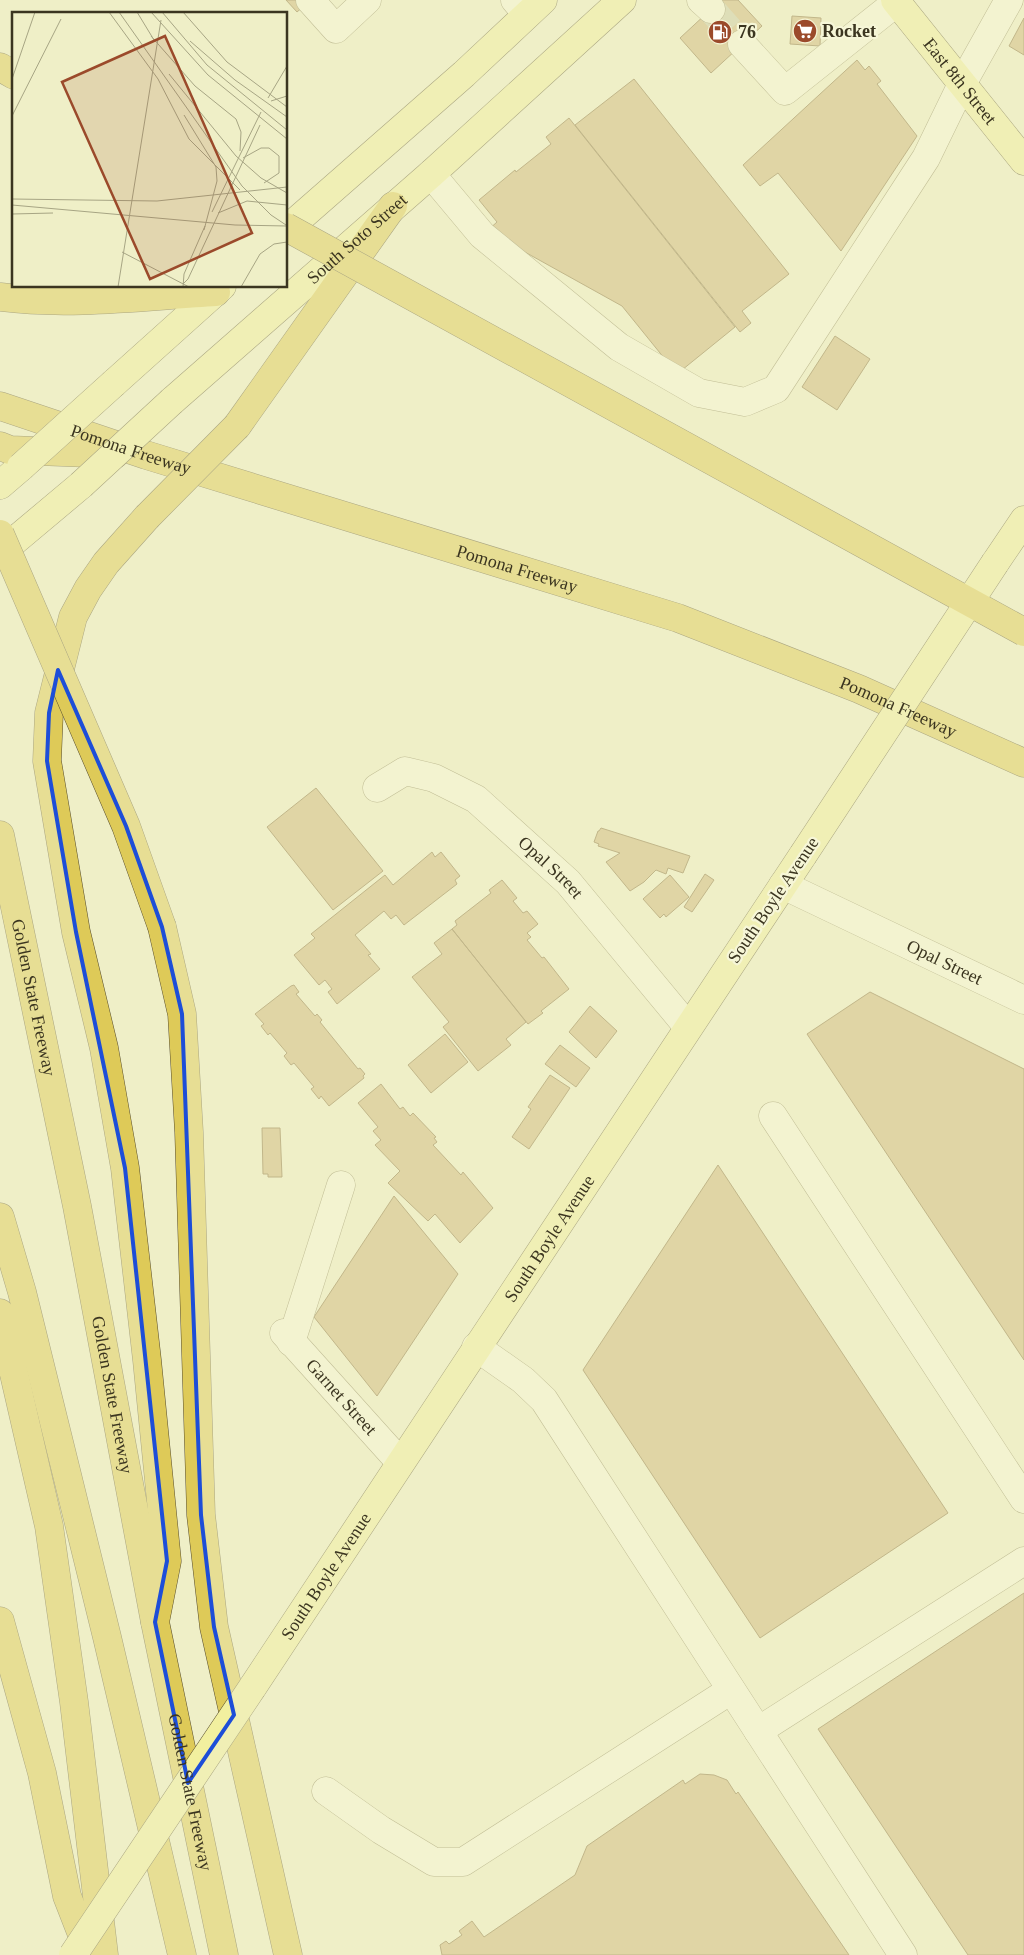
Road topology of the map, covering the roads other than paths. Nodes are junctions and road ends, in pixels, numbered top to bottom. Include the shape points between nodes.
1 (310, 0) edge
2 (367, 0) edge
3 (622, 0) edge
4 (1009, 0) edge
5 (896, 1) edge
6 (528, 5) edge
7 (742, 44) tunnel mouth
8 (0, 67) edge
9 (12, 74) edge
10 (0, 79) edge
11 (962, 84) junction
12 (12, 85) edge
13 (1024, 161) edge
14 (431, 174) junction
15 (392, 206) junction
16 (288, 226) edge
17 (288, 229) edge
18 (219, 289) edge
19 (0, 297) edge
20 (0, 406) edge
21 (0, 446) edge
22 (146, 455) junction
23 (0, 485) edge
24 (1024, 520) edge
25 (0, 534) edge
26 (0, 553) edge
27 (1024, 632) edge
28 (1024, 763) edge
29 (377, 788) dead end
30 (0, 835) edge
31 (783, 884) junction
32 (1024, 1000) edge
33 (688, 1027) junction
34 (773, 1116) dead end
35 (341, 1185) dead end
36 (0, 1217) edge
37 (0, 1313) edge
38 (476, 1347) junction
39 (400, 1462) junction
40 (1024, 1499) edge
41 (1024, 1561) edge
42 (0, 1621) edge
43 (155, 1622) junction
44 (731, 1690) junction
45 (758, 1731) junction
46 (326, 1791) dead end
47 (73, 1955) edge
48 (90, 1955) edge
49 (104, 1955) edge
50 (182, 1955) edge
51 (224, 1955) edge
52 (288, 1955) edge
53 (903, 1955) edge

1 - 2 street via 336,29
3 - 14 main road, South Soto Street
4 - 11 street
5 - 7 street via 786,91
5 - 11 main road, East 8th Street
6 - 16 main road via 464,74
8 - 9 highway
10 - 12 highway
11 - 13 main road, East 8th Street
11 - 14 street via 926,158 776,389 745,402 699,393 619,347 482,235
14 - 15 main road, South Soto Street
15 - 26 main road, South Soto Street, bridge via 172,400 81,485
15 - 43 highway, bridge via 237,426 148,517 106,563 88,589 73,617 49,713 47,761 76,932 104,1048 125,1168 166,1561
17 - 27 highway, bridge
18 - 19 highway via 76,300
18 - 23 main road, bridge
20 - 22 highway, Pomona Freeway
21 - 22 highway via 10,450
22 - 28 highway, Pomona Freeway via 678,618 859,690
24 - 31 main road, South Boyle Avenue, bridge
25 - 52 highway, bridge via 126,826 162,927 182,1014 189,1132 201,1515 214,1627
29 - 33 street, Opal Street via 405,771 434,778 476,799 568,882
30 - 43 highway, Golden State Freeway via 77,1206
31 - 32 street, Opal Street
31 - 33 main road, South Boyle Avenue
33 - 38 main road, South Boyle Avenue
34 - 40 street
35 - 39 street, Garnet Street via 287,1337
36 - 50 highway via 30,1321
37 - 49 highway via 49,1526
38 - 39 main road, South Boyle Avenue
38 - 44 street via 523,1380 544,1400
39 - 47 main road, South Boyle Avenue, bridge
41 - 45 street
42 - 48 highway via 42,1773 67,1896
43 - 51 highway, Golden State Freeway
44 - 45 street
44 - 46 street via 463,1862 434,1862
45 - 53 street

